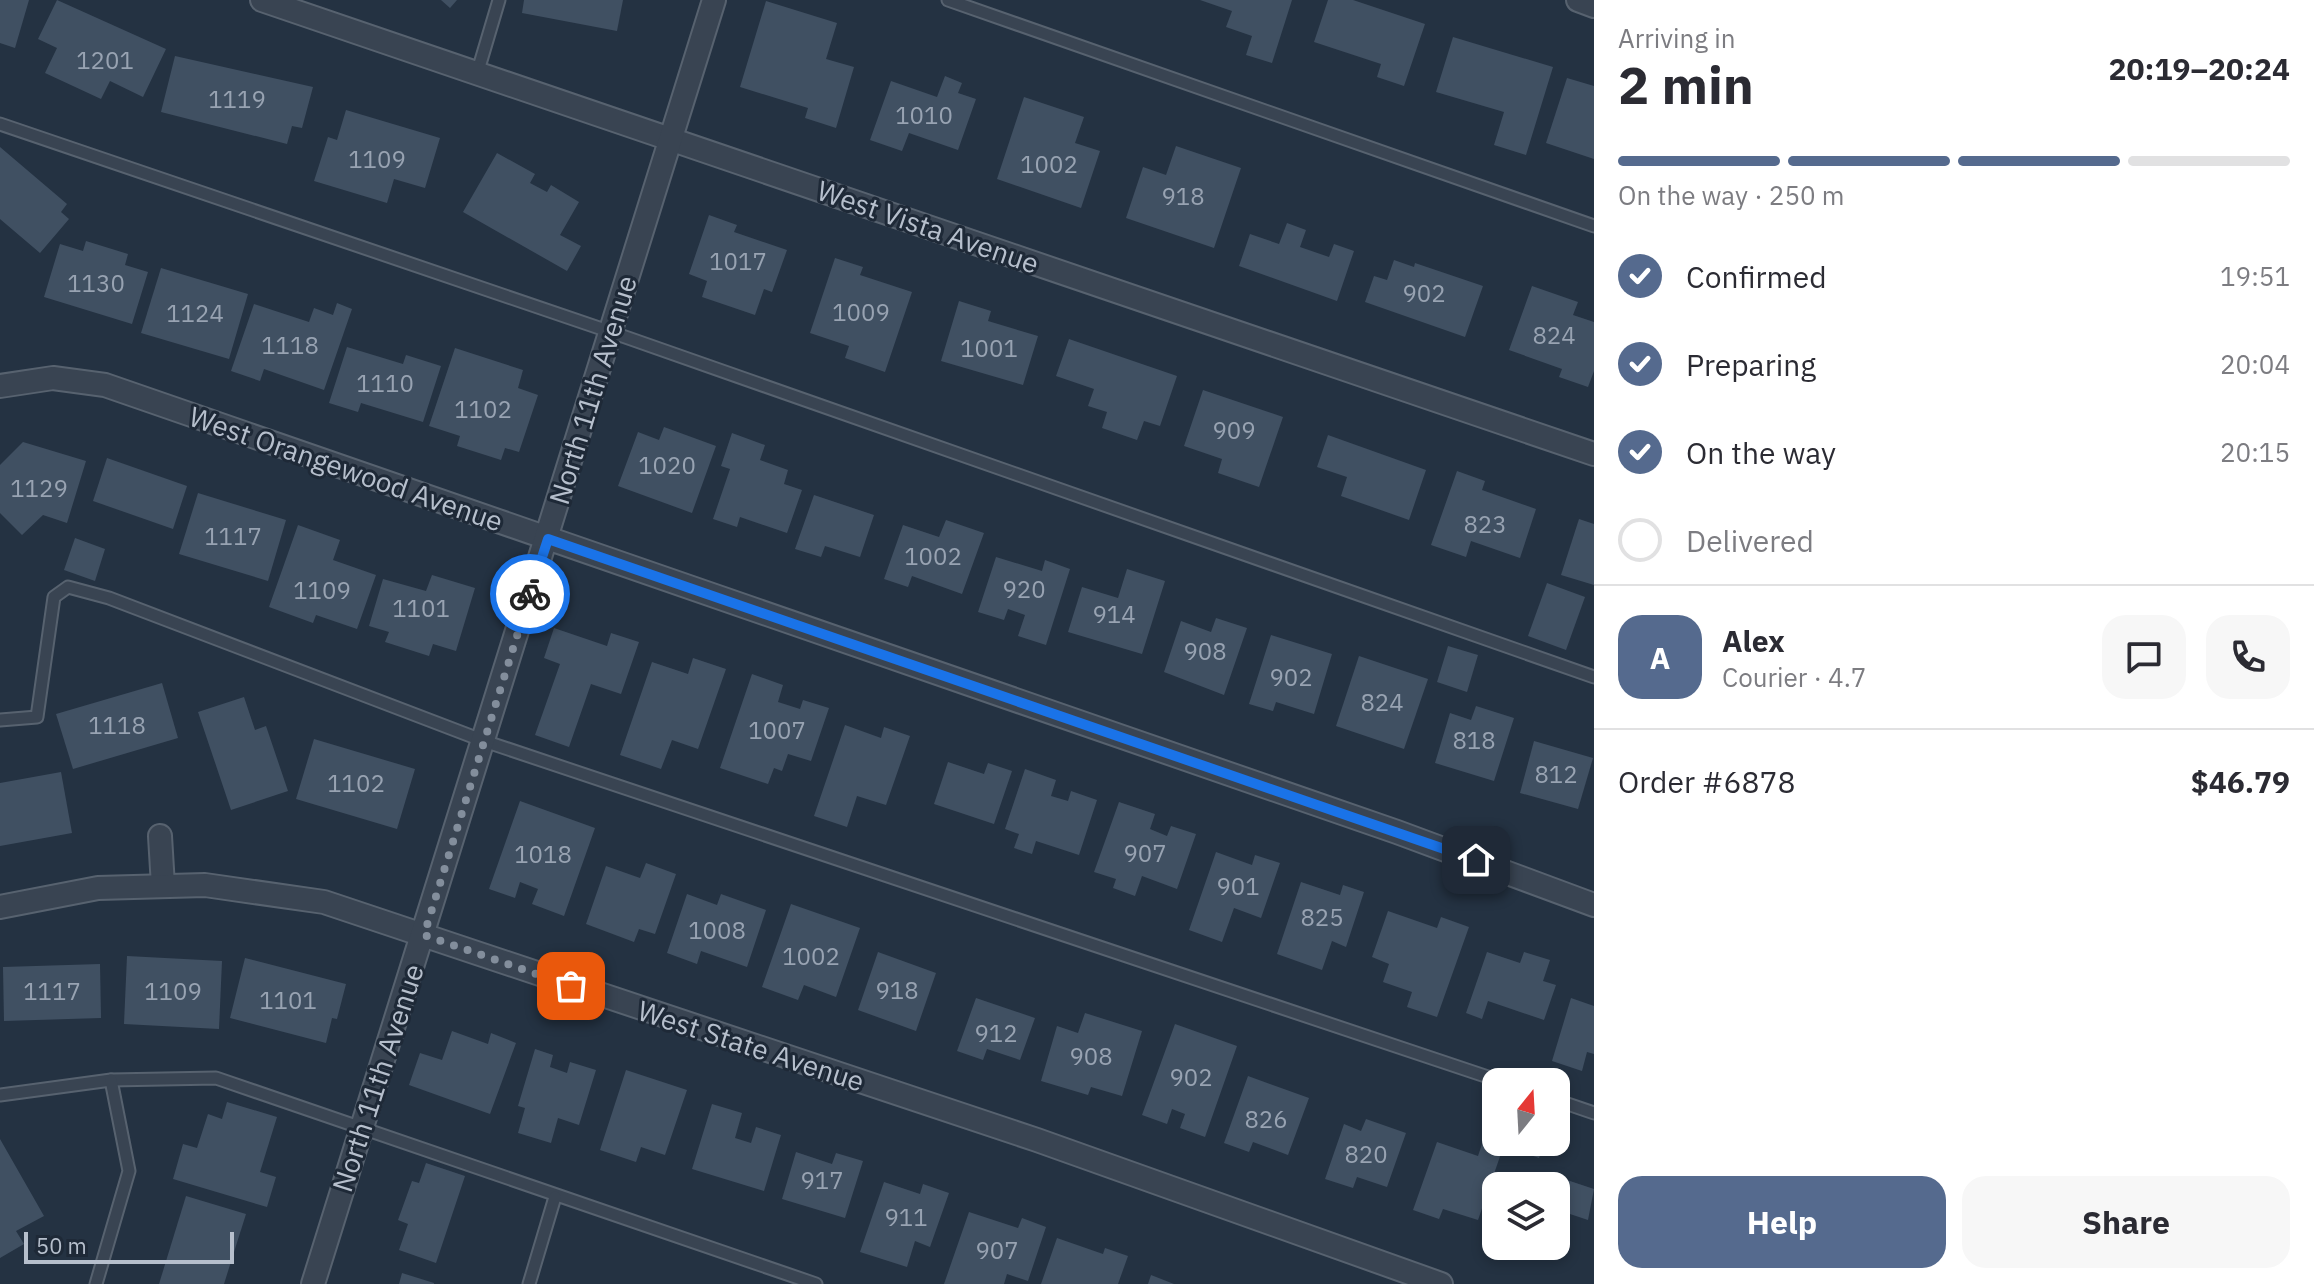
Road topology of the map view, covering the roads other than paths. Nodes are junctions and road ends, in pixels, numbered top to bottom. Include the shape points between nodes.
1 (262, 0) edge
2 (499, 0) edge
3 (714, 0) edge
4 (948, 0) edge
5 (1578, 0) edge
6 (292, 5) edge
7 (1594, 6) edge
8 (477, 74) junction
9 (0, 124) edge
10 (670, 140) junction
11 (1594, 226) edge
12 (611, 332) junction
13 (0, 386) edge
14 (1594, 454) edge
15 (548, 539) junction
16 (1594, 677) edge
17 (0, 720) edge
18 (484, 741) junction
19 (160, 836) dead end
20 (163, 886) junction
21 (1594, 905) edge
22 (0, 907) edge
23 (424, 935) junction
24 (1482, 1075) edge
25 (111, 1080) junction
26 (0, 1095) edge
27 (1570, 1105) edge
28 (1594, 1113) edge
29 (362, 1127) junction
30 (555, 1197) junction
31 (96, 1284) edge
32 (313, 1284) edge
33 (529, 1284) edge
34 (816, 1284) edge
35 (1441, 1284) edge

1 - 6 street, West Vista Avenue
2 - 8 lane
3 - 10 street, North 11th Avenue
4 - 11 lane
5 - 7 street
6 - 8 street, West Vista Avenue
8 - 10 street, West Vista Avenue
9 - 12 lane
10 - 12 street, North 11th Avenue
10 - 14 street, West Vista Avenue
12 - 15 street, North 11th Avenue
12 - 16 lane
13 - 15 street, West Orangewood Avenue via 53,378 105,385
15 - 18 street, North 11th Avenue
15 - 21 street, West Orangewood Avenue
17 - 18 lane via 37,717 54,597 68,587
18 - 23 street, North 11th Avenue
18 - 24 lane
19 - 20 street
20 - 22 street, West State Avenue via 98,888
20 - 23 street, West State Avenue via 251,889 324,902
23 - 29 street, North 11th Avenue
23 - 35 street, West State Avenue via 1037,1140
25 - 26 lane
25 - 29 lane via 216,1078
25 - 31 lane via 129,1171
27 - 28 lane
29 - 30 lane
29 - 32 street, North 11th Avenue
30 - 33 lane
30 - 34 lane

